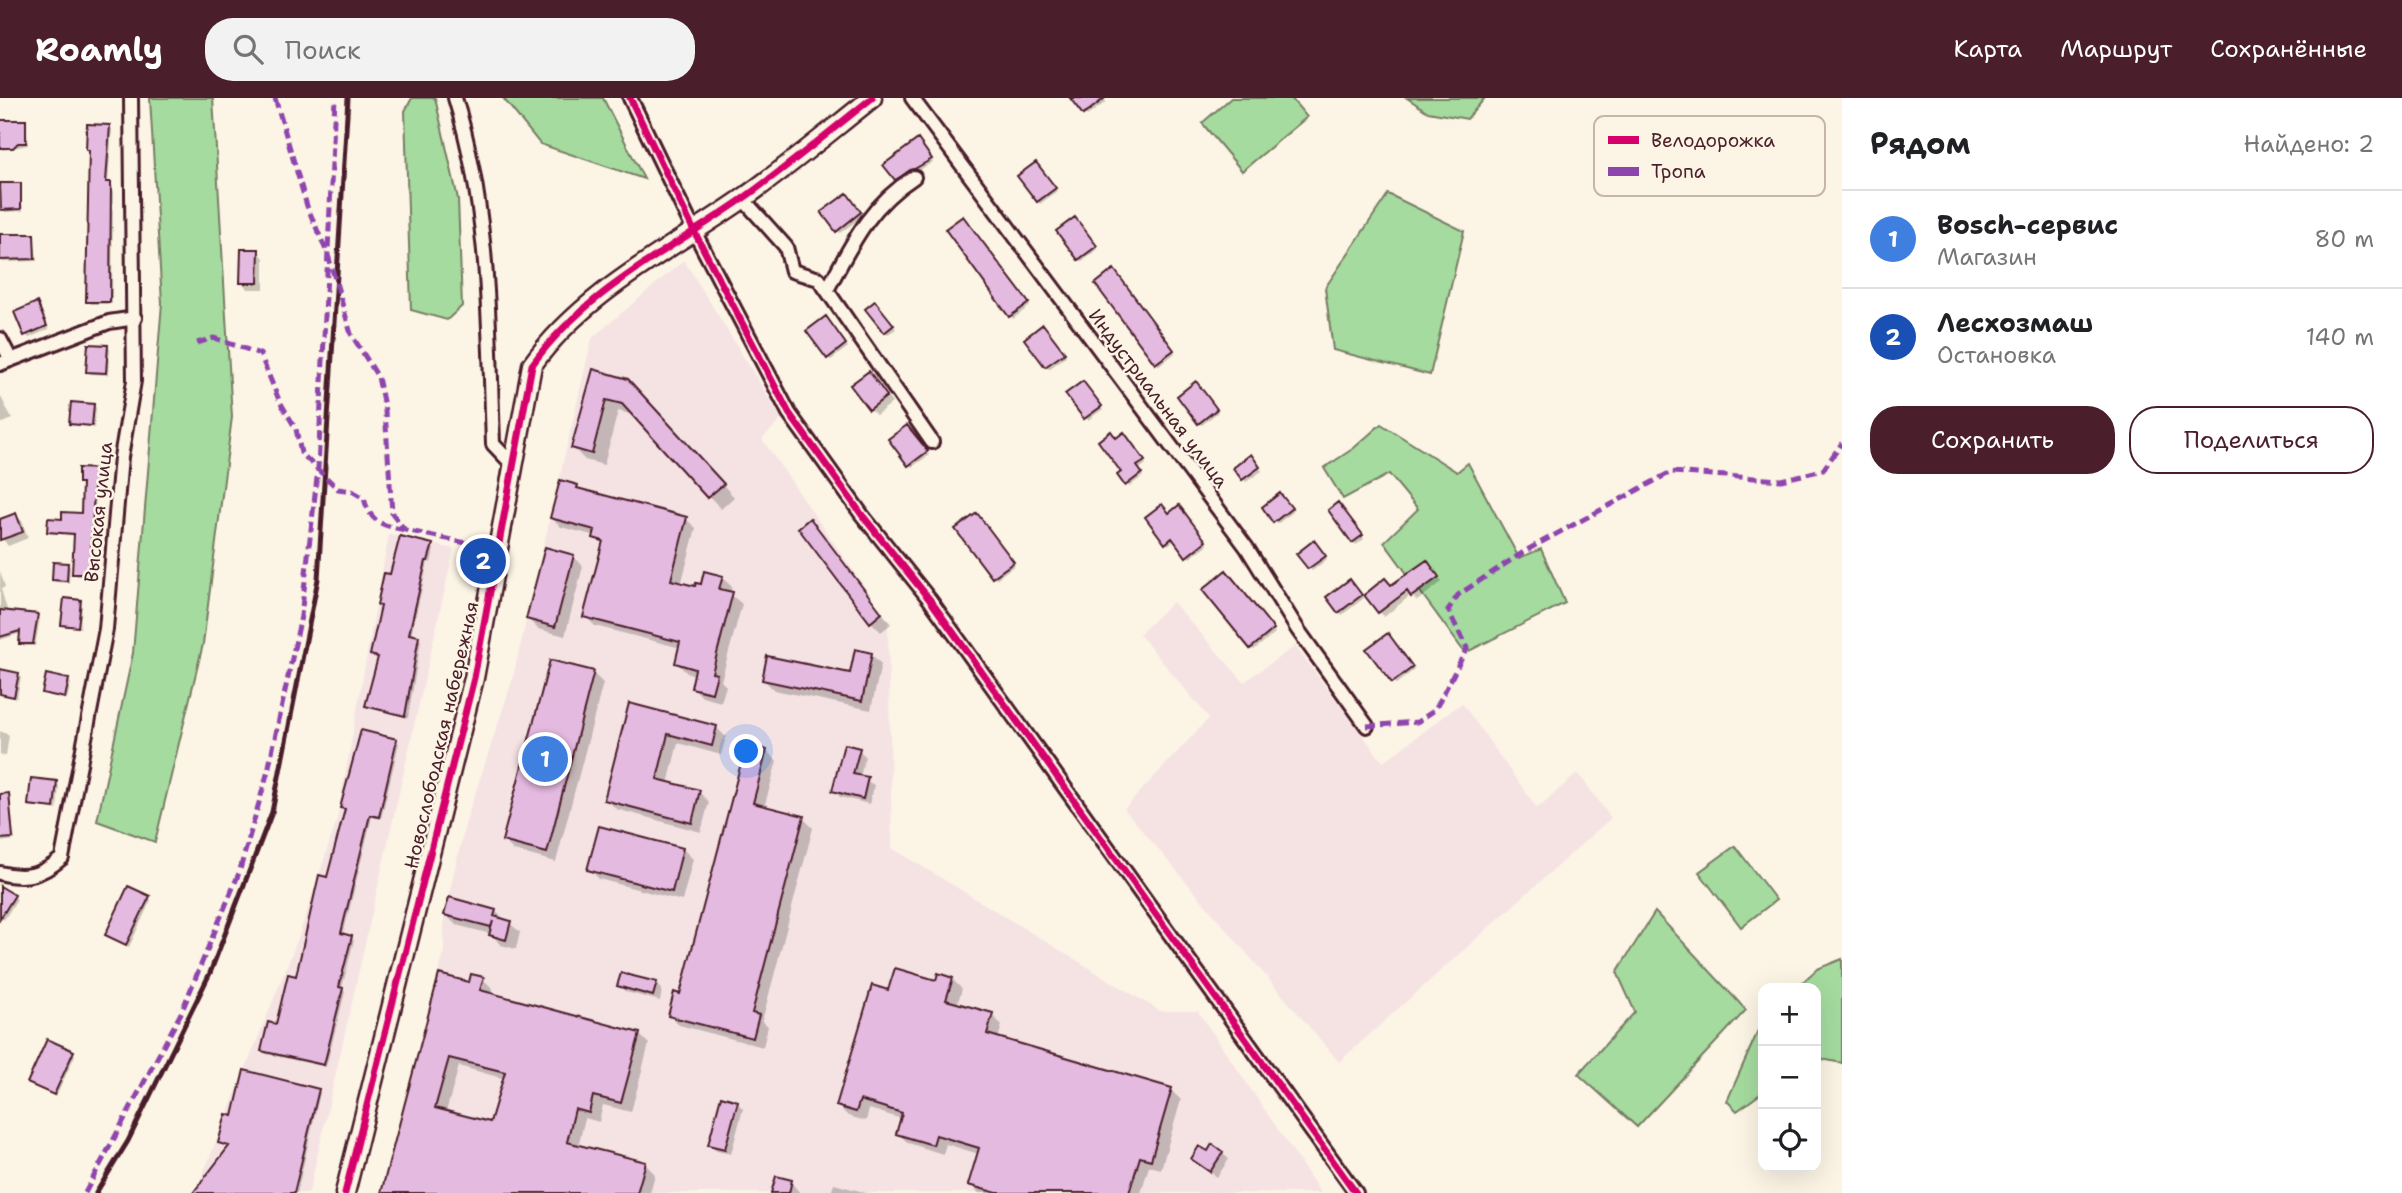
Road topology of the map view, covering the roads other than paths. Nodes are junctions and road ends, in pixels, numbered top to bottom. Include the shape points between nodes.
1 (131, 98) edge
2 (455, 98) edge
3 (630, 98) edge
4 (872, 98) edge
5 (912, 98) edge
6 (914, 177) dead end
7 (743, 199) junction
8 (694, 231) junction
9 (827, 290) junction
10 (135, 318) junction
11 (0, 338) edge
12 (6, 362) edge
13 (932, 442) dead end
14 (514, 466) junction
15 (1367, 726) dead end
16 (0, 873) edge
17 (345, 1193) edge
18 (1356, 1193) edge

1 - 10 street, Высокая улица
2 - 14 street via 482,225 493,444
3 - 8 street
4 - 7 street, Новослободская набережная
5 - 15 street, Индустриальная улица via 1247,548 1298,630
6 - 9 street via 865,220
7 - 8 street, Новослободская набережная
7 - 9 street via 786,247 792,271 819,279
8 - 14 street, Новослободская набережная via 552,337 532,365
8 - 18 street via 789,413 930,600
9 - 13 street
10 - 12 street via 109,322
10 - 16 street, Высокая улица via 134,381 121,457 106,629 62,858 43,874 17,878
11 - 12 street
14 - 17 street, Новослободская набережная via 474,678

